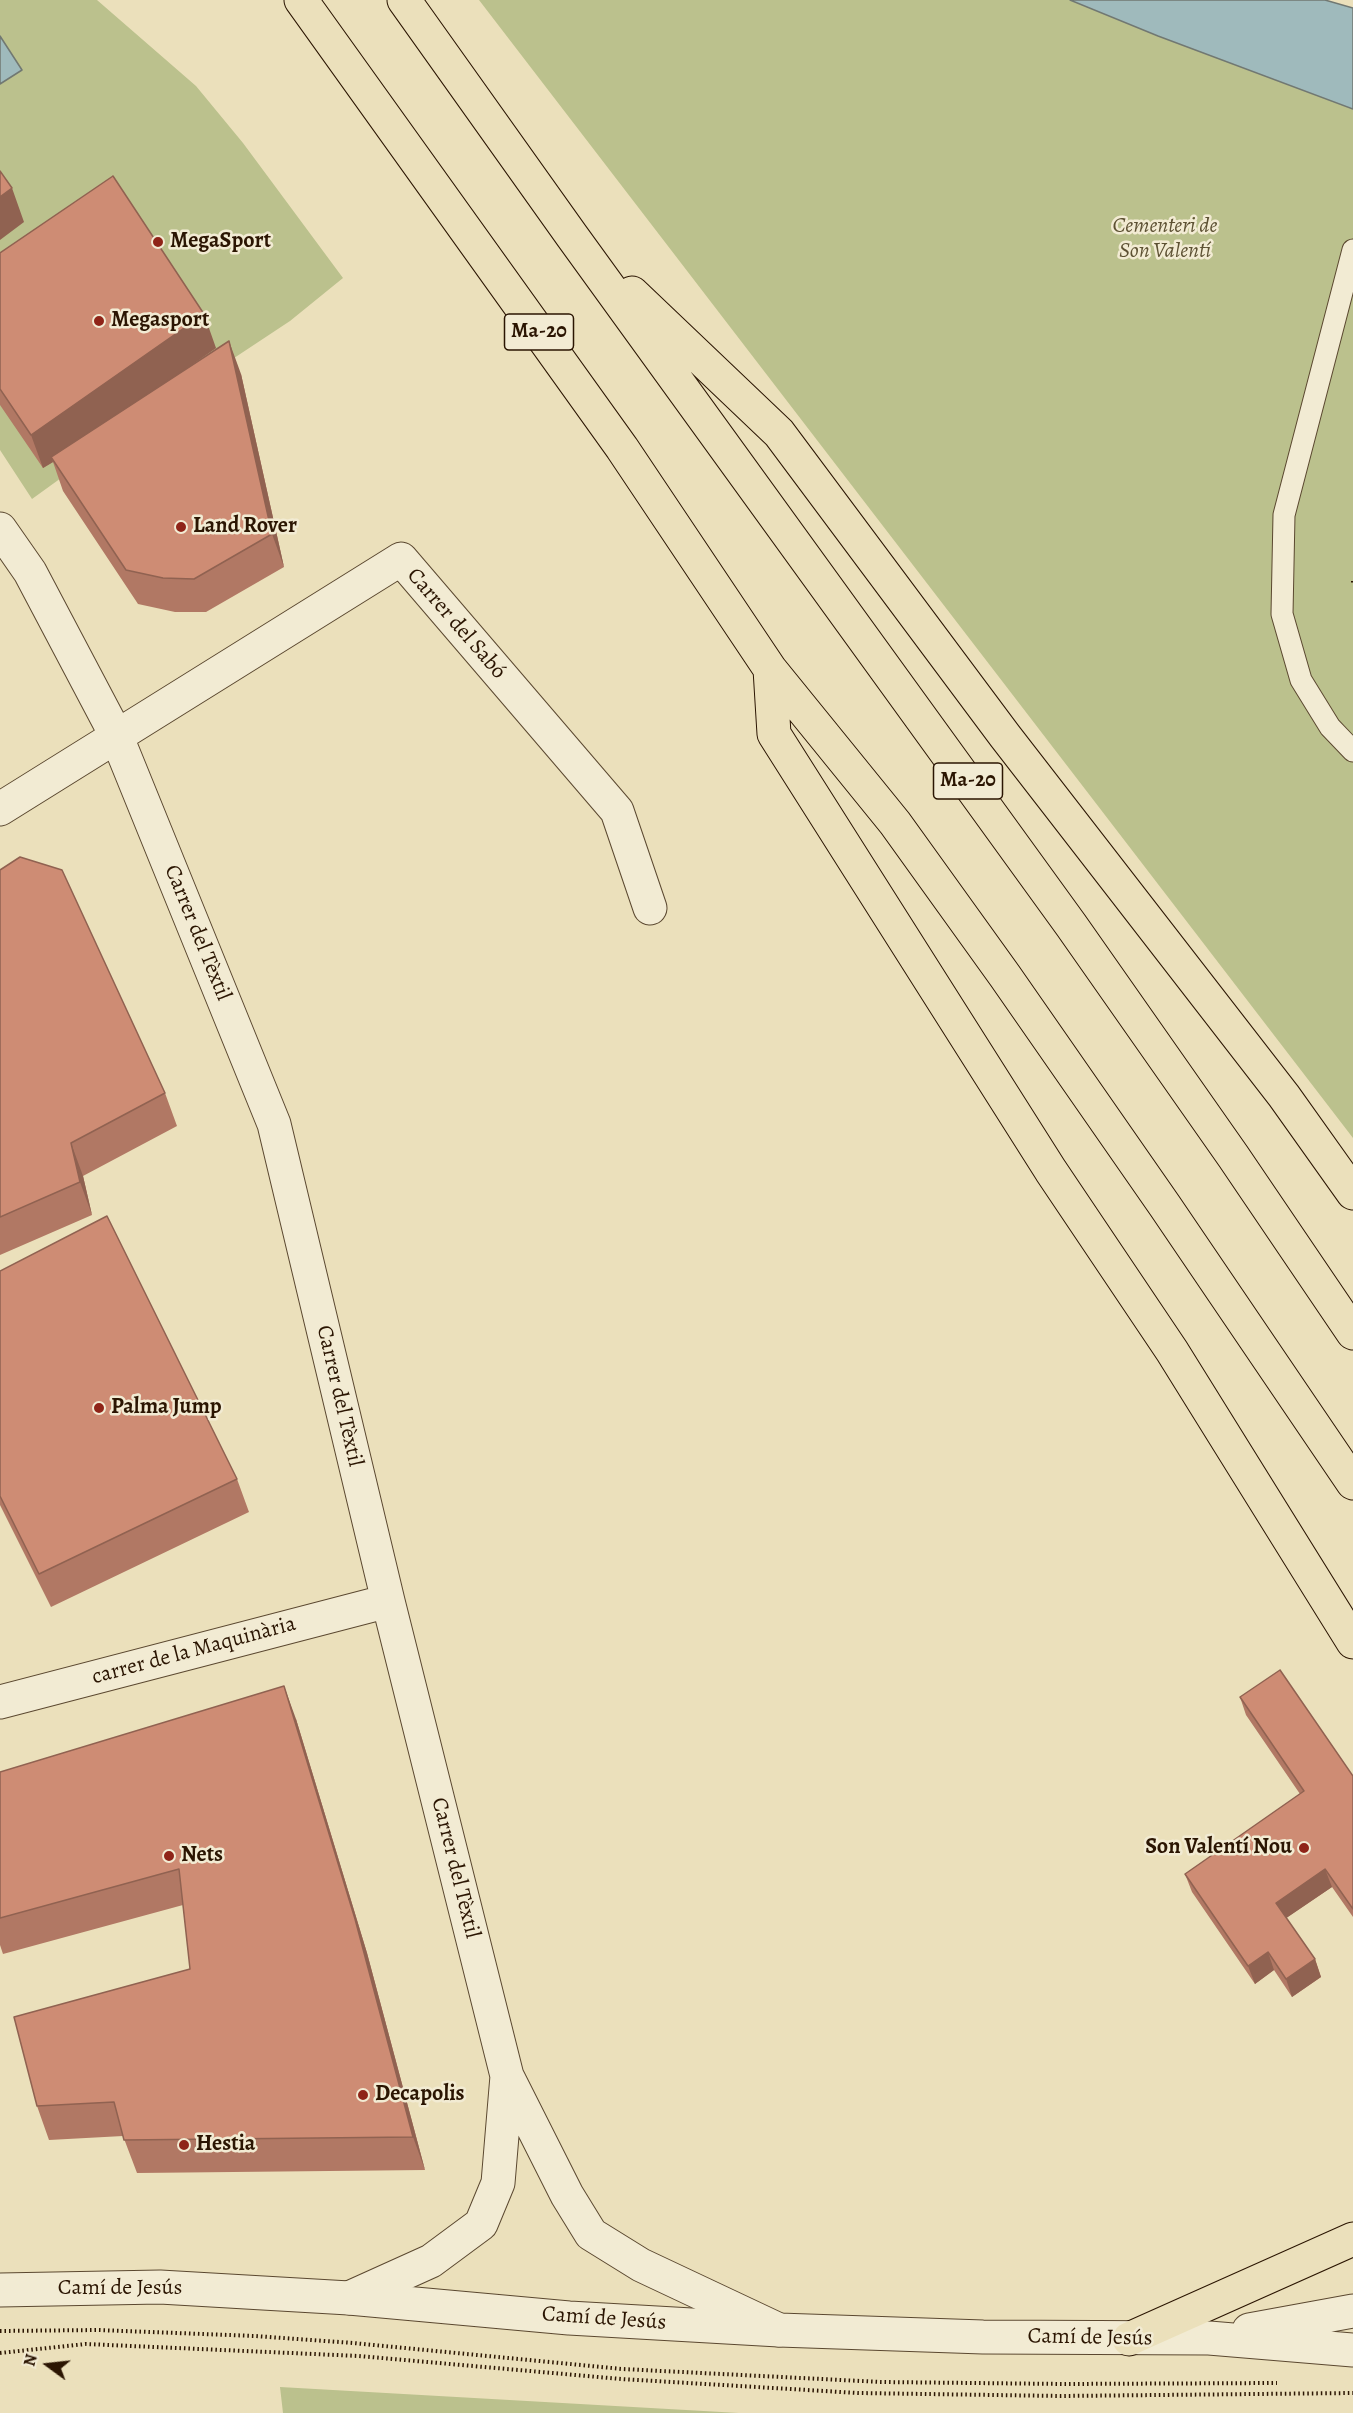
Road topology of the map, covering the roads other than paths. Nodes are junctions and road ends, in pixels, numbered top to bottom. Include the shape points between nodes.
1 (301, 0) edge
2 (404, 0) edge
3 (572, 236) junction
4 (1353, 250) edge
5 (0, 529) edge
6 (770, 669) junction
7 (116, 735) junction
8 (1353, 751) edge
9 (0, 809) edge
10 (650, 908) dead end
11 (1353, 1193) edge
12 (1353, 1333) edge
13 (1353, 1483) edge
14 (388, 1601) junction
15 (1353, 1642) edge
16 (0, 1702) edge
17 (507, 2076) junction
18 (1353, 2239) edge
19 (0, 2290) edge
20 (349, 2298) junction
21 (1353, 2311) edge
22 (778, 2330) junction
23 (1209, 2338) junction
24 (1129, 2339) junction
25 (1353, 2350) edge

1 - 6 highway, Ma-20 via 622,448
2 - 3 highway, Ma-20
3 - 11 highway via 779,433 1005,736 1284,1096
3 - 12 highway, Ma-20 via 1071,925
4 - 8 lane via 1284,515 1282,614 1301,680 1330,727
5 - 7 street, Carrer del Tèxtil via 30,572
6 - 13 highway, Ma-20 via 895,823 1132,1158
6 - 15 highway via 774,734 1031,1141 1172,1351
7 - 9 street
7 - 10 street, Carrer del Sabó via 400,559 616,811
7 - 14 street, Carrer del Tèxtil via 274,1124
14 - 16 street, carrer de la Maquinària
14 - 17 street, Carrer del Tèxtil
17 - 20 street via 498,2183 481,2224 431,2261
17 - 22 street via 591,2234 641,2265
18 - 24 highway
19 - 20 street, Camí de Jesús via 160,2287
20 - 22 street, Camí de Jesús via 569,2318
21 - 23 street, Camí de Jesús
22 - 24 street, Camí de Jesús
23 - 24 street, Camí de Jesús
23 - 25 street, Camí de Jesús

